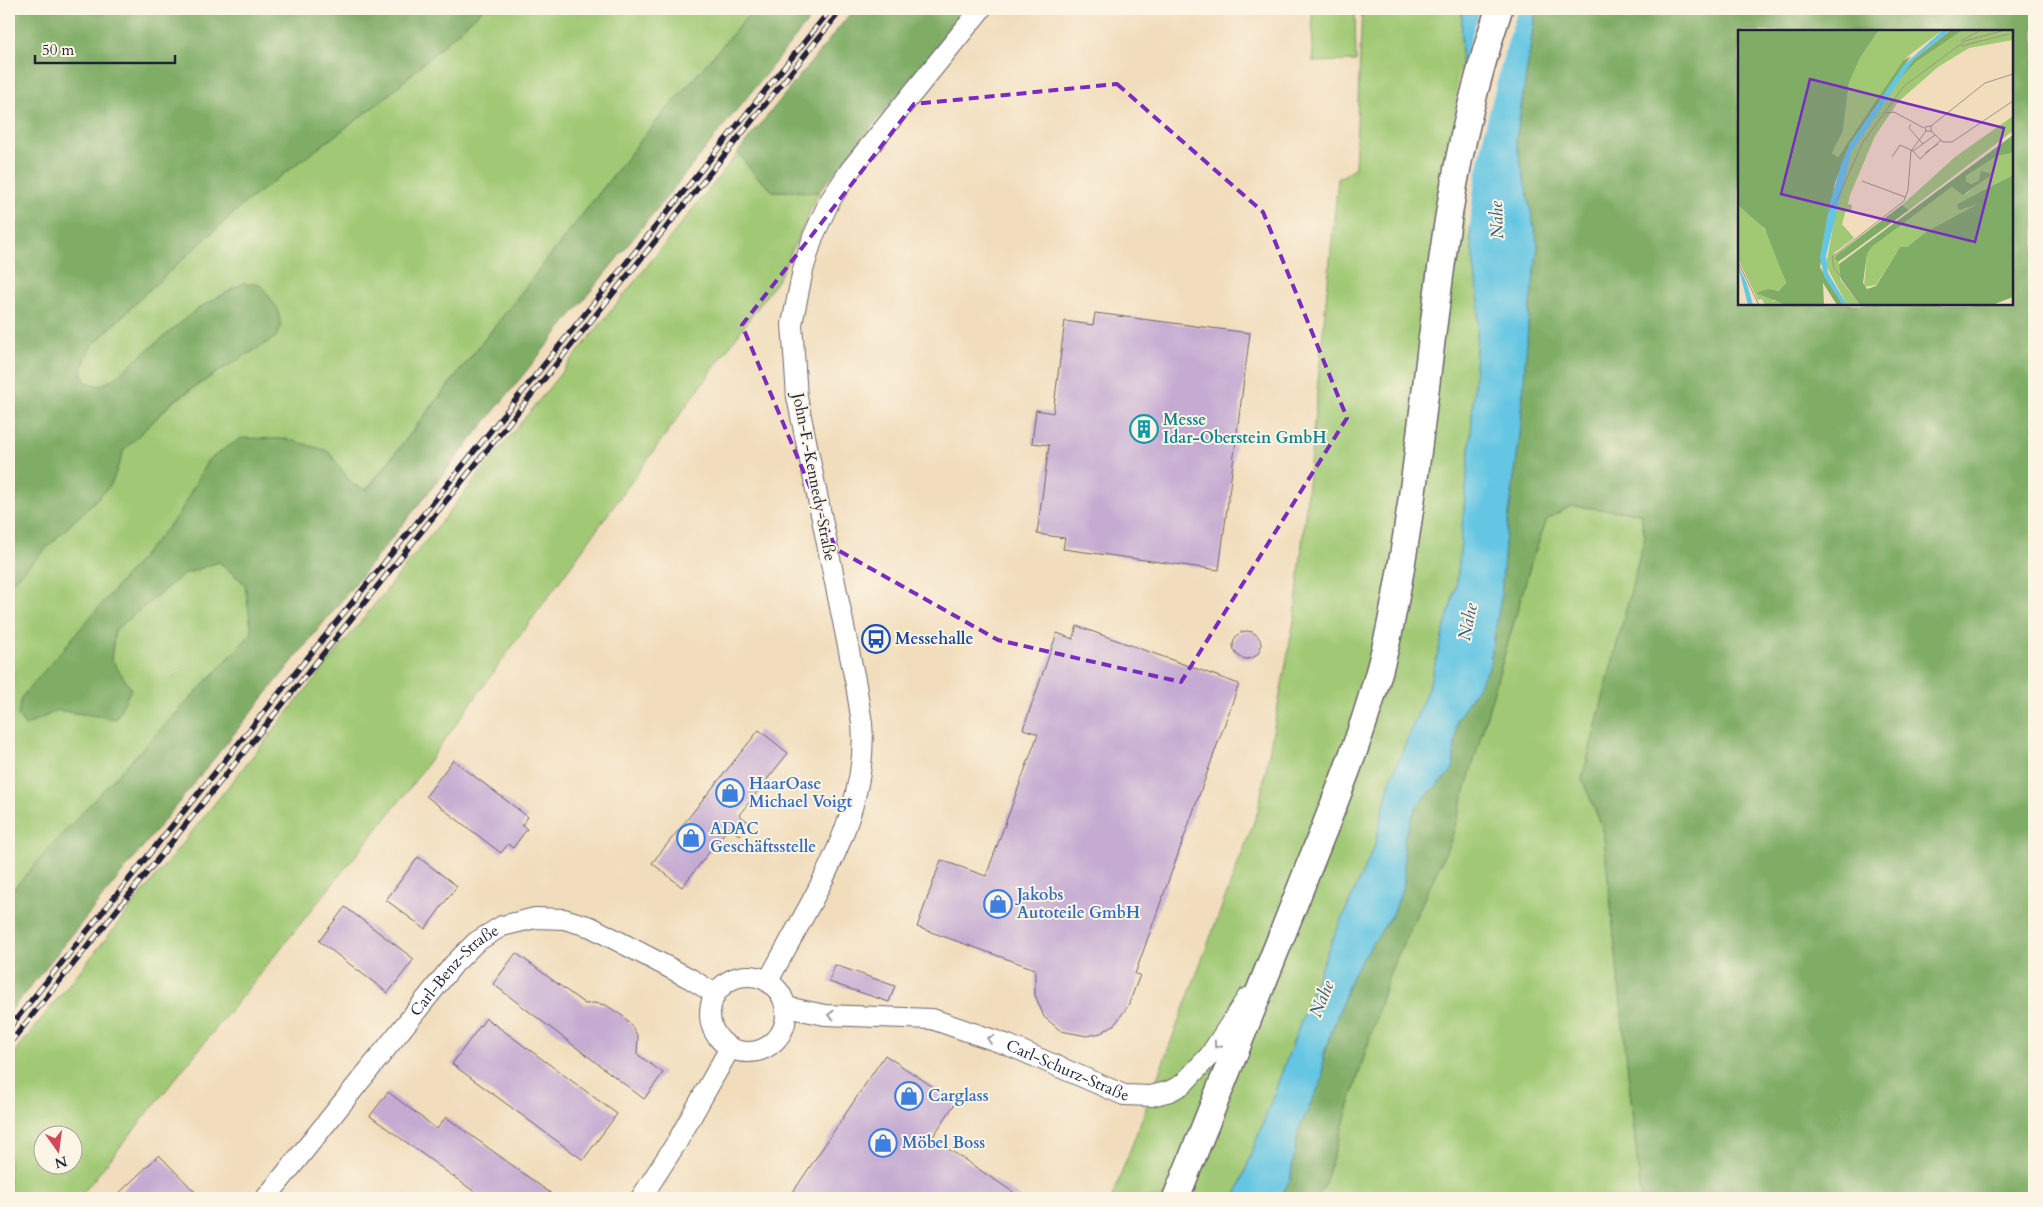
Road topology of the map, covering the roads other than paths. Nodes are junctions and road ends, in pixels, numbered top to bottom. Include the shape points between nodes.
1 (981, 9) edge
2 (1499, 9) edge
3 (1279, 944) junction
4 (768, 981) junction
5 (715, 994) junction
6 (786, 1007) junction
7 (730, 1048) junction
8 (266, 1198) edge
9 (641, 1198) edge
10 (1176, 1198) edge

1 - 4 street, John-F.-Kennedy-Straße via 851,169 819,223 803,270 792,324 798,397 856,685 862,724 861,752 850,814 830,867
2 - 3 main road via 1458,160 1406,541 1389,630 1365,721
3 -> 6 street, Carl-Schurz-Straße via 1210,1055 1183,1084 1151,1096 1124,1095 1008,1045 932,1019 825,1016
3 - 10 main road
4 - 5 street via 753,976 738,977 725,983
4 - 6 street
5 - 7 street via 710,1009 711,1025 718,1038
5 - 8 street, Carl-Benz-Straße via 591,927 564,919 535,918 502,926 476,942 454,964
6 - 7 street via 785,1024 777,1039 763,1049 747,1052
7 - 9 street via 678,1142

